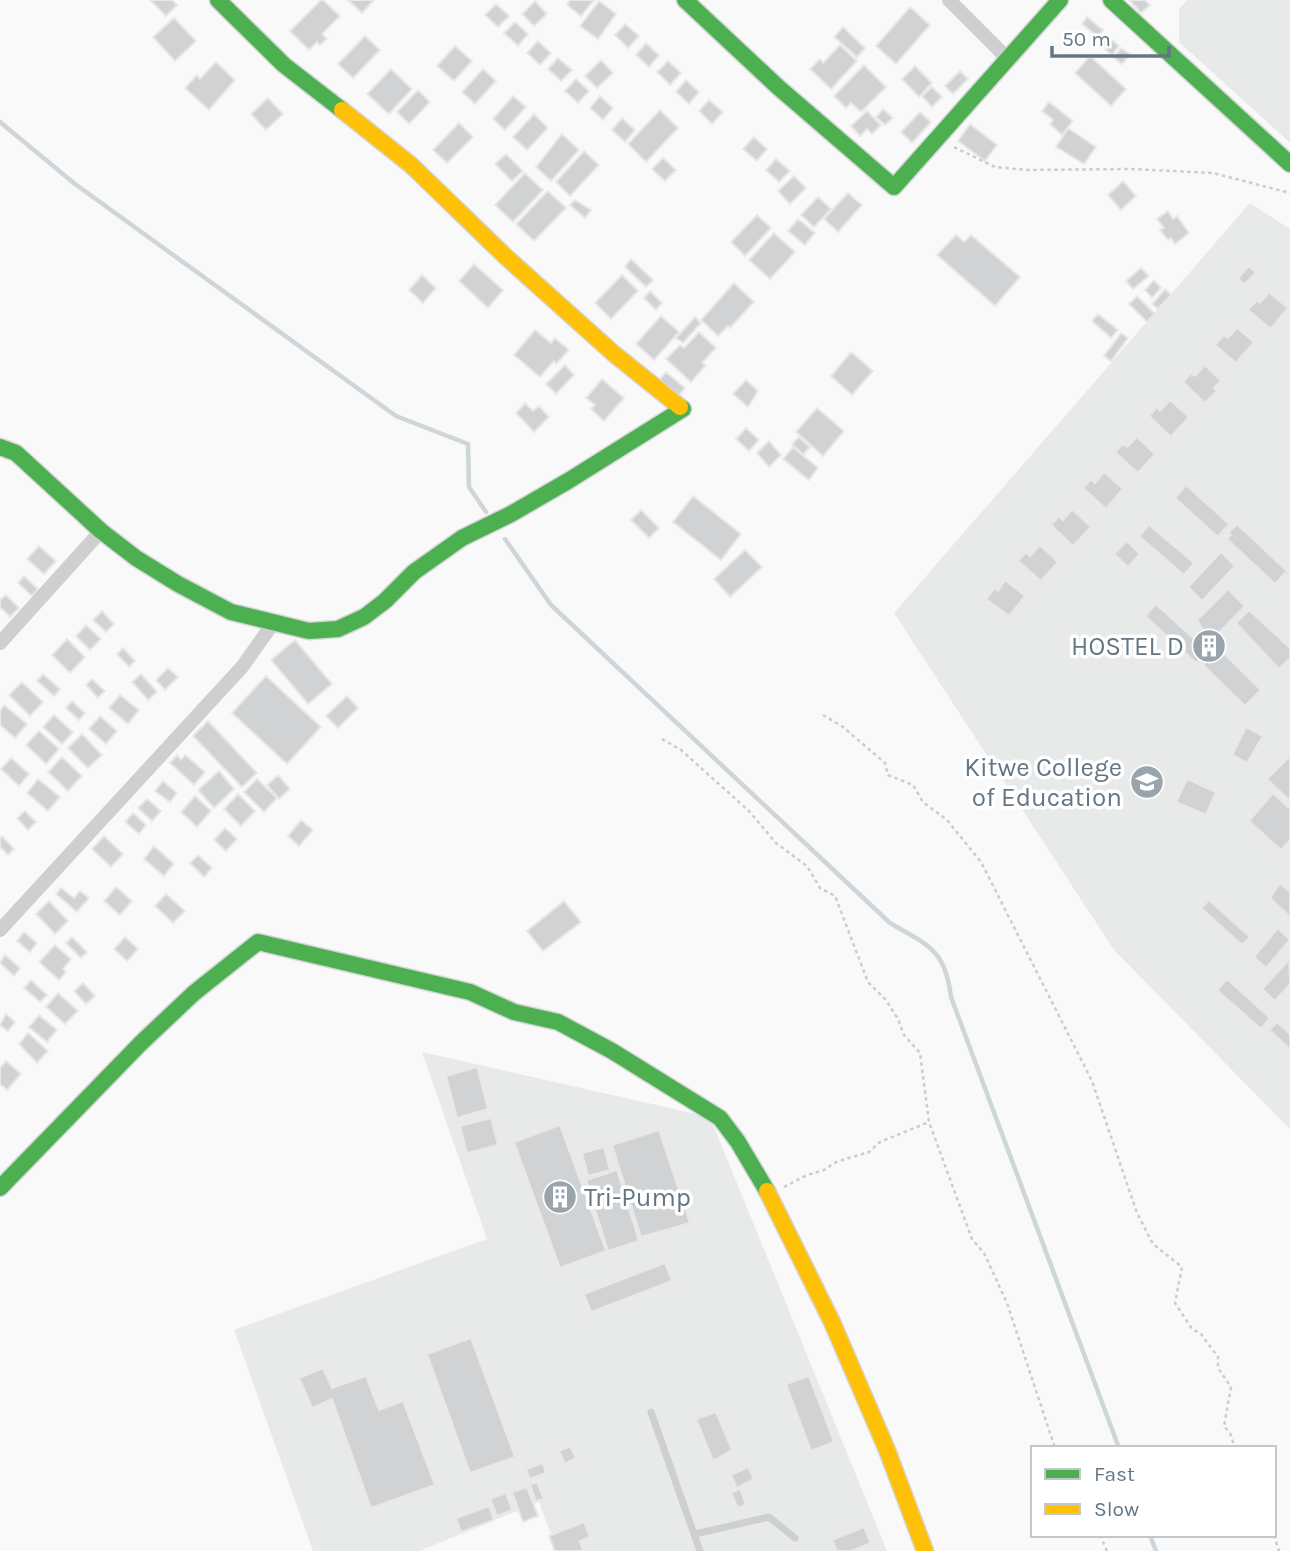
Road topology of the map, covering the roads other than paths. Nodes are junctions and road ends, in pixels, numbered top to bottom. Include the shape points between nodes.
1 (218, 0) edge
2 (685, 0) edge
3 (949, 0) edge
4 (1060, 0) edge
5 (1111, 0) edge
6 (1007, 58) junction
7 (1290, 164) edge
8 (0, 447) edge
9 (101, 531) junction
10 (274, 622) junction
11 (0, 643) edge
12 (0, 930) edge
13 (0, 1188) edge
14 (651, 1412) dead end
15 (695, 1534) junction
16 (795, 1538) dead end
17 (701, 1551) edge
18 (925, 1551) edge

1 - 10 street via 284,65 411,165 515,265 682,409 568,481 462,538 364,617 338,629 309,631
2 - 6 street via 894,187
3 - 6 street
4 - 6 street
5 - 7 street
8 - 9 street via 16,453
9 - 10 street via 188,590 231,612
9 - 11 street
10 - 12 street via 242,667
13 - 18 street via 141,1043 258,942 470,992 514,1012 558,1023 720,1118 738,1142 832,1322
14 - 15 lane
15 - 16 lane via 769,1517
15 - 17 lane

